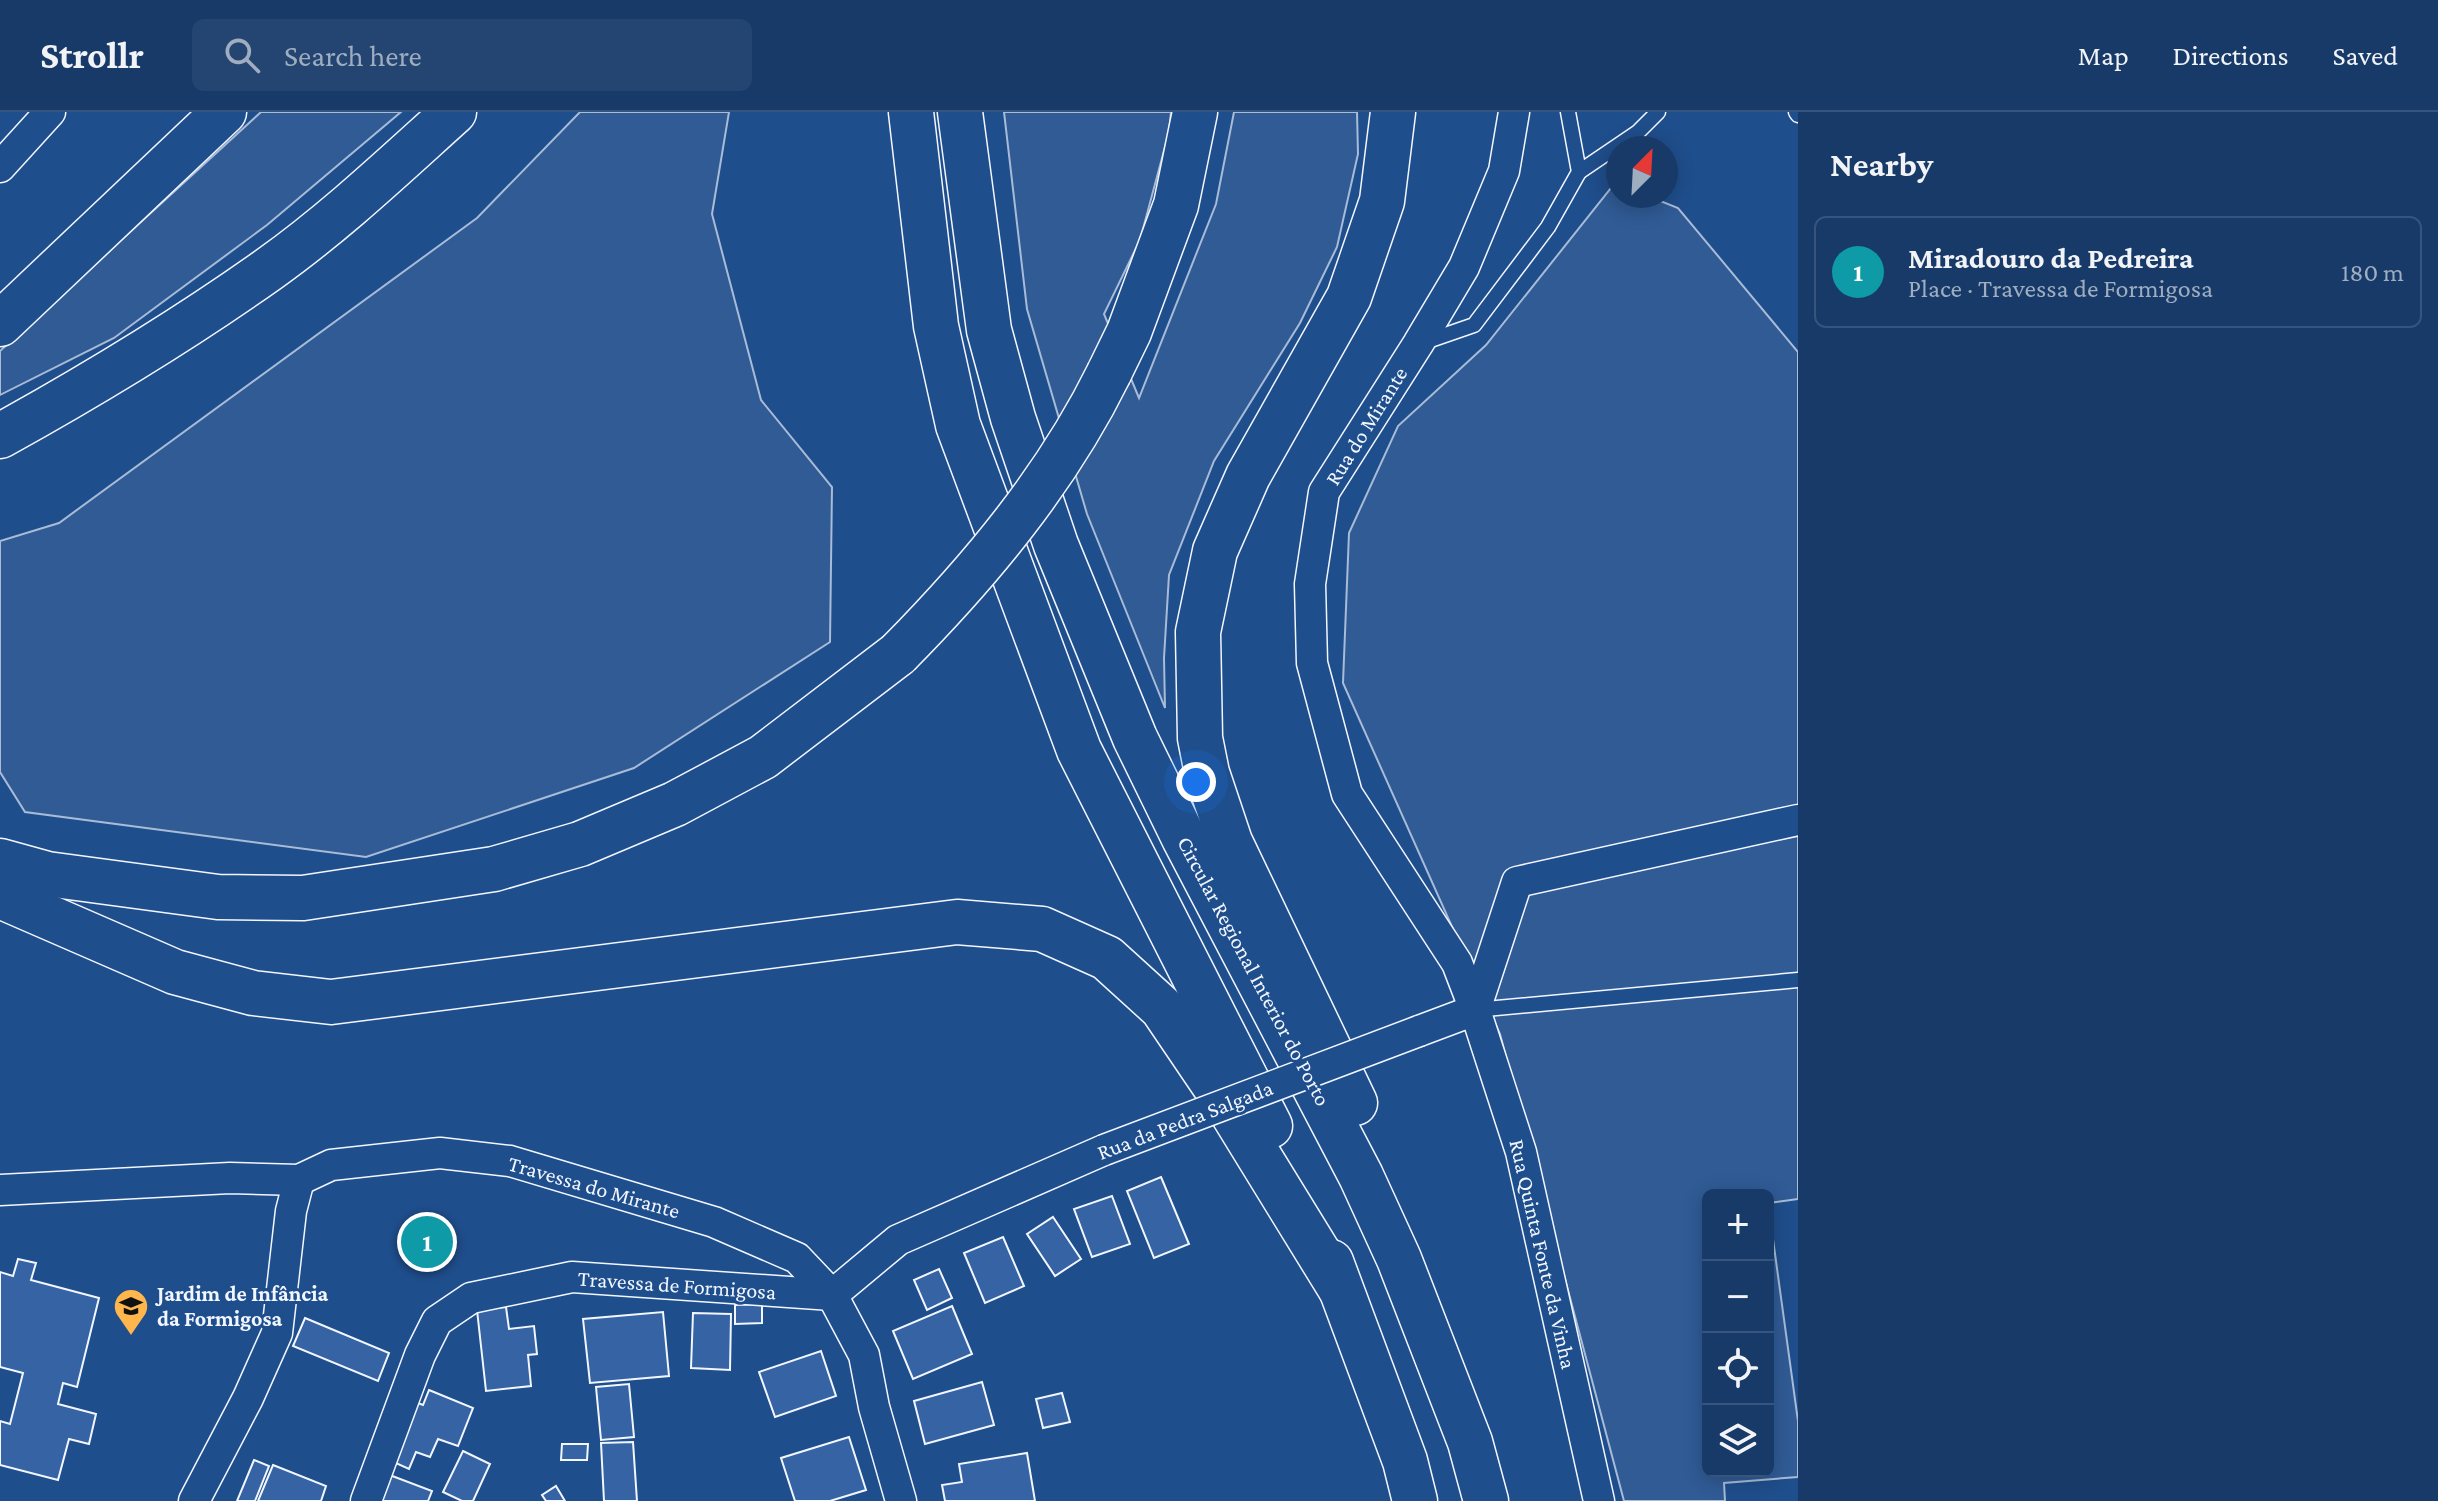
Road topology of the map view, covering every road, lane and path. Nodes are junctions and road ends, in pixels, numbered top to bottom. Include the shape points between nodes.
1 (50, 112) edge
2 (224, 112) edge
3 (454, 112) edge
4 (911, 112) edge
5 (960, 112) edge
6 (1195, 112) edge
7 (1393, 112) edge
8 (1514, 112) edge
9 (1568, 112) edge
10 (1658, 112) edge
11 (0, 167) edge
12 (1579, 172) junction
13 (0, 324) edge
14 (1418, 344) junction
15 (0, 436) edge
16 (1798, 820) edge
17 (0, 861) edge
18 (0, 896) edge
19 (1798, 980) edge
20 (1475, 1010) junction
21 (299, 1180) junction
22 (0, 1190) edge
23 (1399, 1259) junction
24 (1340, 1288) junction
25 (832, 1295) junction
26 (194, 1501) edge
27 (366, 1501) edge
28 (901, 1501) edge
29 (1415, 1501) edge
30 (1486, 1501) edge
31 (1599, 1501) edge

1 - 11 street
2 - 13 highway
3 - 15 highway via 270,269 86,389
4 - 24 highway via 936,326 958,425 1079,750 1297,1179
5 - 23 highway, Circular Regional Interior do Porto via 989,330 1056,545 1135,738
6 - 17 highway, bridge via 1176,205 1129,332 1075,435 1016,520 941,610 898,654 763,757 675,804 580,844 494,869 303,898 218,897 47,874
7 - 23 highway via 1382,201 1349,297 1248,476 1215,551 1198,632 1200,738 1217,808 1371,1139
8 - 14 street, Rua do Mirante via 1504,171 1464,267
9 - 12 lane
10 - 12 lane
12 - 14 lane via 1548,227 1474,325
14 - 20 street, Rua do Mirante via 1324,492 1310,584 1312,663 1347,794 1457,963
16 - 20 street via 1517,882
18 - 24 highway via 175,972 253,993 331,1002 957,922 1042,929 1107,958 1162,1008
19 - 20 lane
20 - 25 street, Rua da Pedra Salgada, bridge via 1104,1150 898,1240
20 - 31 street, Rua Quinta Fonte da Vinha via 1521,1152
21 - 22 street, Travessa do Mirante via 230,1178
21 - 25 street, Travessa do Mirante via 331,1165 440,1153 510,1161 714,1222 797,1258
21 - 26 street via 277,1333
23 - 30 highway, Circular Regional Interior do Porto via 1470,1442
24 - 29 highway
25 - 27 street, Travessa de Formigosa via 572,1277 471,1298 437,1321
25 - 28 street, Travessa do Mirante via 864,1355

